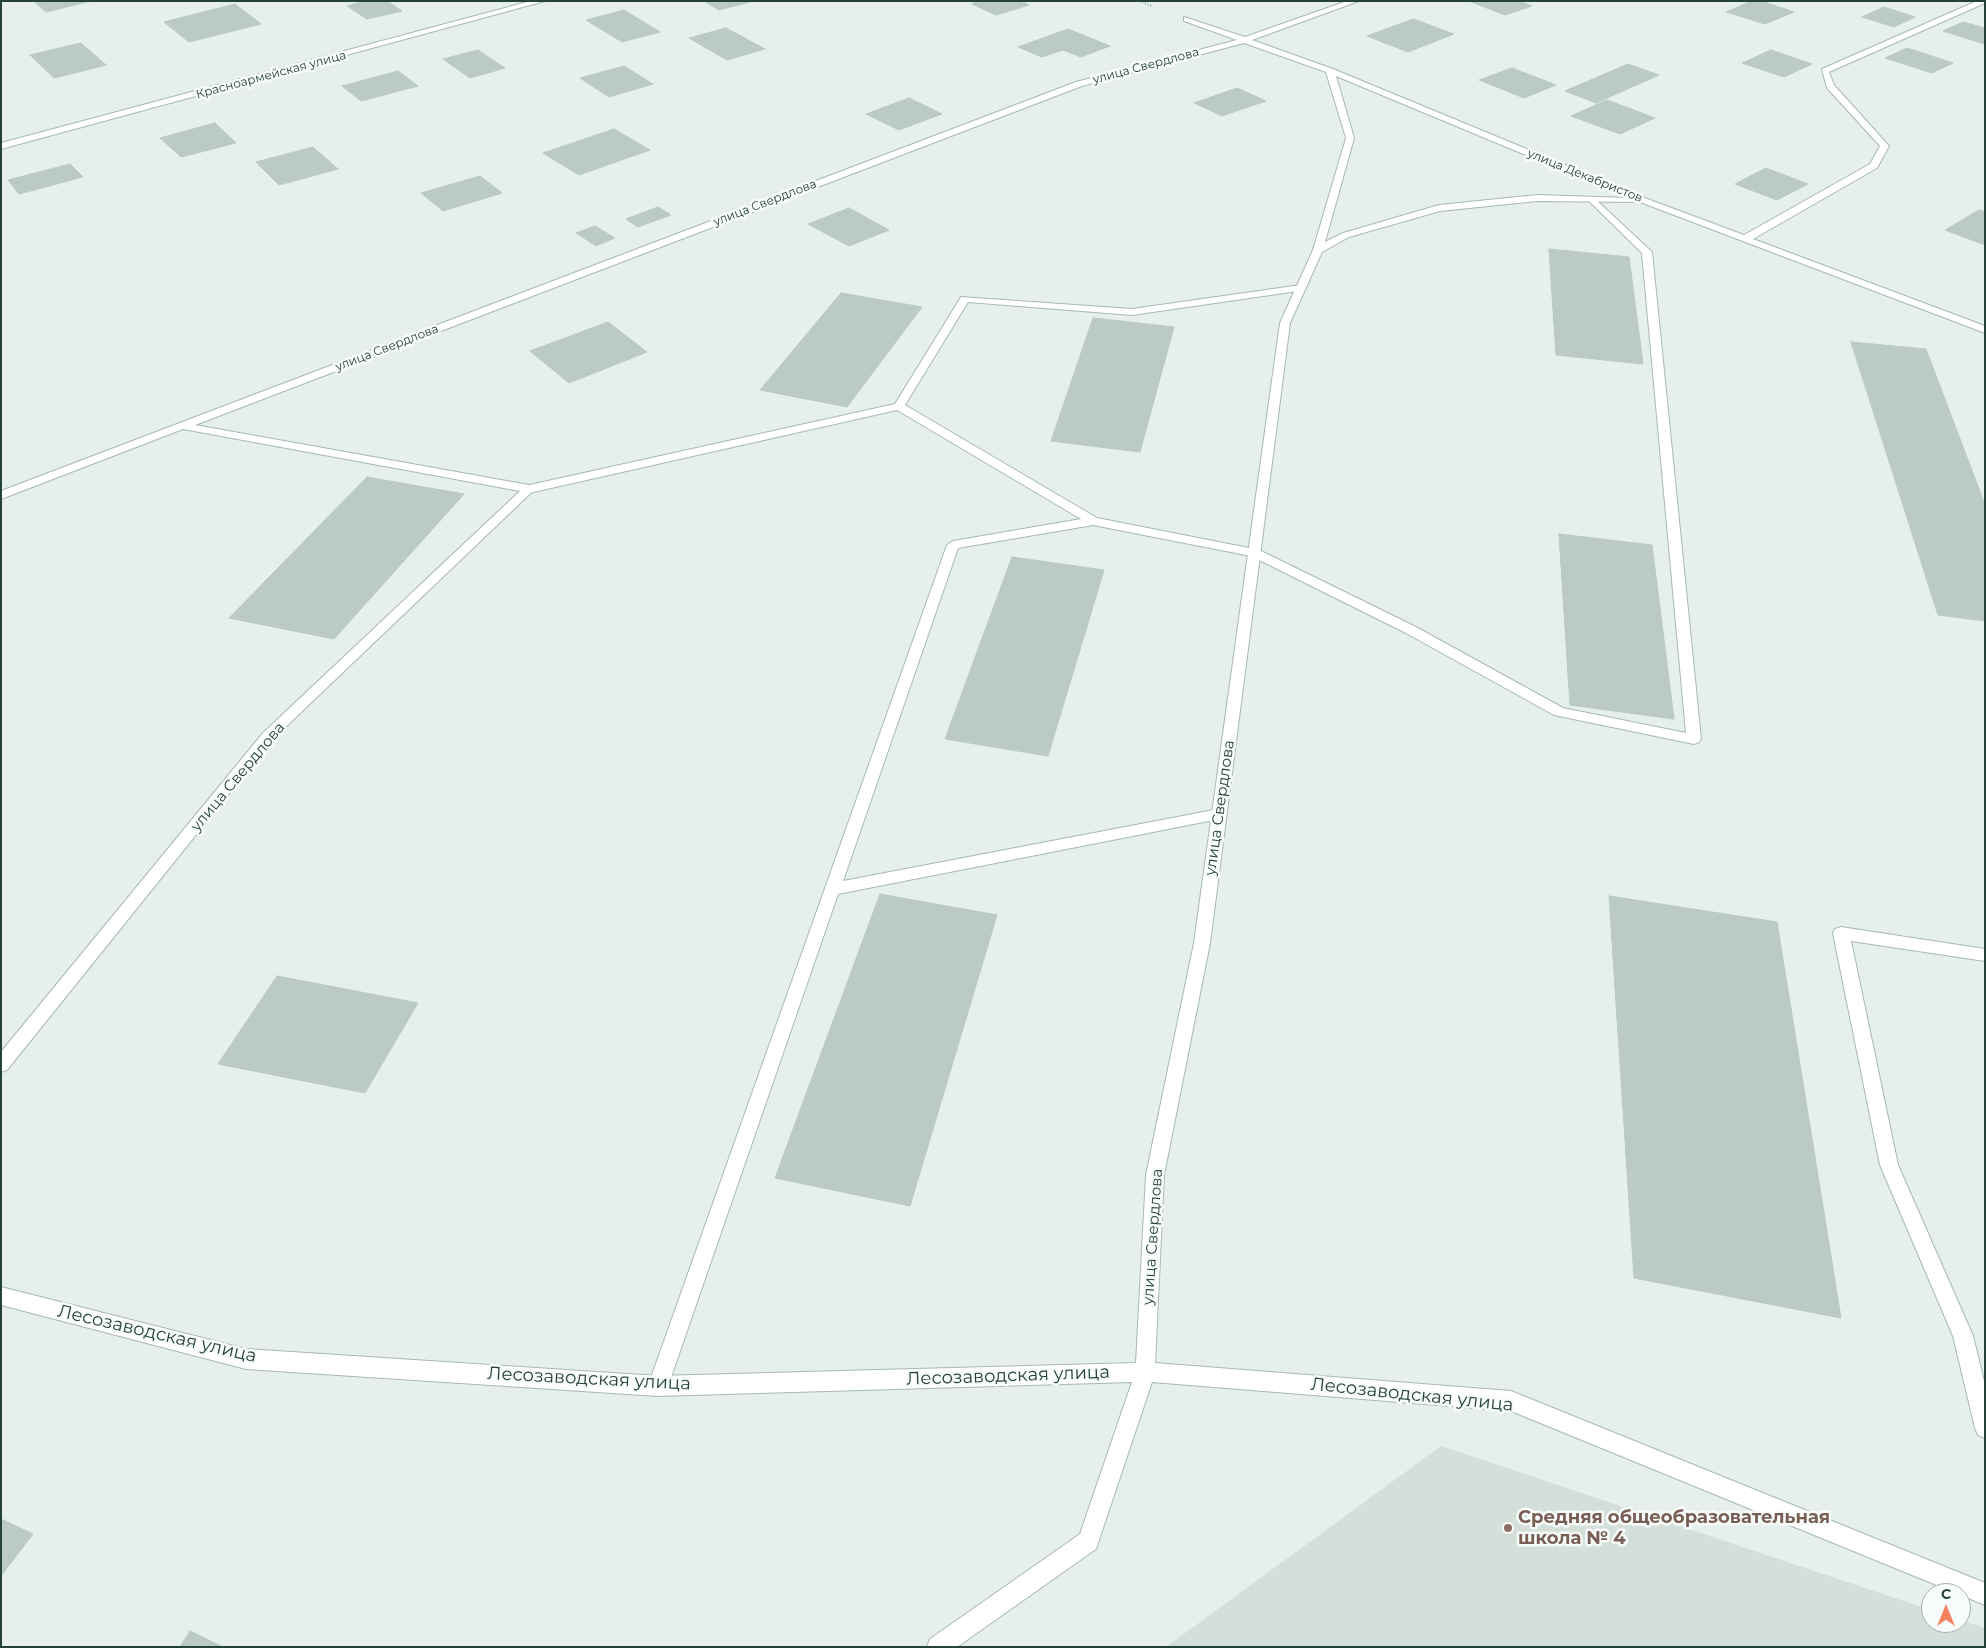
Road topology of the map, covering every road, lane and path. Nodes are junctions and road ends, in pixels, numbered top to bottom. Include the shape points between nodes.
1 (541, 1) edge
2 (1355, 1) edge
3 (1984, 1) edge
4 (1187, 19) dead end
5 (1245, 40) junction
6 (1330, 71) junction
7 (1, 146) edge
8 (1593, 200) junction
9 (1647, 202) junction
10 (1745, 239) junction
11 (1318, 250) junction
12 (1301, 288) junction
13 (1985, 330) edge
14 (899, 406) junction
15 (182, 426) junction
16 (529, 489) junction
17 (1, 495) edge
18 (1093, 521) junction
19 (1255, 553) junction
20 (1219, 814) junction
21 (832, 889) junction
22 (1985, 955) edge
23 (1, 1065) edge
24 (1, 1296) edge
25 (1145, 1372) junction
26 (658, 1386) junction
27 (1985, 1428) edge
28 (1985, 1594) edge
29 (938, 1647) edge

1 - 7 street, Красноармейская улица
2 - 5 street, улица Свердлова
3 - 10 street via 1825,71 1830,86 1885,146 1874,166
4 - 5 street, улица Декабристов
5 - 6 street, улица Декабристов
5 - 15 street, улица Свердлова via 1080,84
6 - 9 street, улица Декабристов
6 - 11 street, улица Свердлова via 1350,138
8 - 9 street
8 - 11 street via 1537,198 1439,208 1346,235
8 - 19 street via 1647,252 1694,739 1559,712 1411,630
9 - 10 street, улица Декабристов
10 - 13 street, улица Декабристов
11 - 12 street, улица Свердлова
12 - 14 street via 1132,312 965,299
12 - 19 street, улица Свердлова via 1285,323
14 - 16 street
14 - 18 street
15 - 16 street
15 - 17 street, улица Свердлова
16 - 23 street, улица Свердлова via 268,736
18 - 19 street
18 - 21 street via 953,545
19 - 20 street, улица Свердлова
20 - 21 street
20 - 25 street, улица Свердлова via 1202,943 1155,1175
21 - 26 street
22 - 27 street via 1841,933 1888,1165 1963,1336
24 - 26 street, Лесозаводская улица via 246,1359
25 - 26 street, Лесозаводская улица
25 - 28 street, Лесозаводская улица via 1511,1401
25 - 29 street, улица Свердлова via 1088,1541

